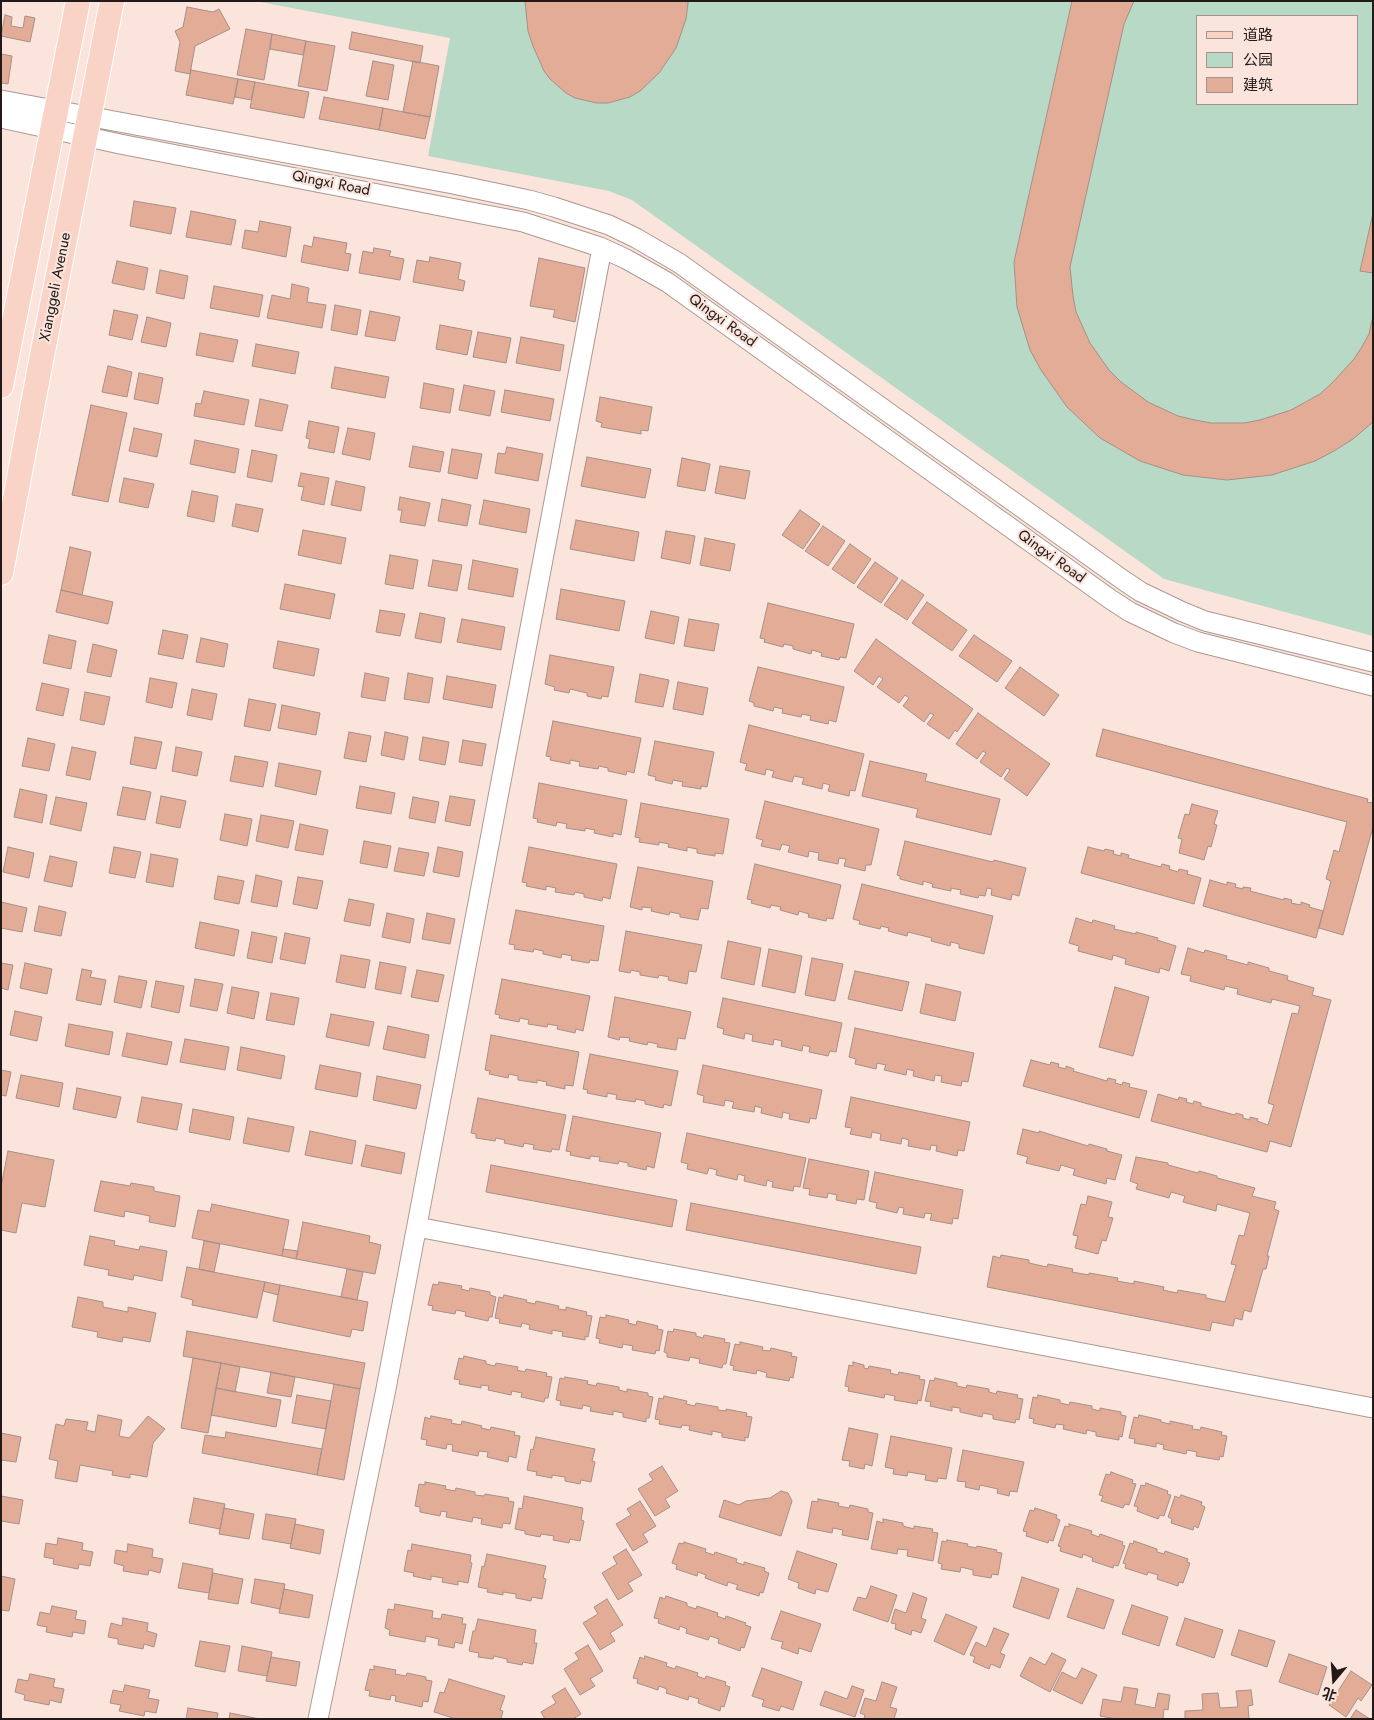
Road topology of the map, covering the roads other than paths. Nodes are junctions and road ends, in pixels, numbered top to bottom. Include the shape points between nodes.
1 (78, 1) edge
2 (112, 1) edge
3 (1, 100) edge
4 (1, 118) edge
5 (54, 119) junction
6 (88, 126) junction
7 (602, 248) junction
8 (1, 386) edge
9 (1, 573) edge
10 (1373, 662) edge
11 (1373, 686) edge
12 (418, 1221) junction
13 (1373, 1396) edge
14 (1373, 1408) edge
15 (318, 1719) edge

1 - 5 main road
2 - 6 main road, Xianggeli Avenue
3 - 5 street, Qingxi Road
4 - 5 street, Qingxi Road
5 - 6 street, Qingxi Road
5 - 8 main road
6 - 7 street, Qingxi Road via 524,222
6 - 9 main road, Xianggeli Avenue
6 - 10 street, Qingxi Road via 453,184 529,200 608,226 679,263 1142,592 1206,621
7 - 11 street, Qingxi Road via 667,282 1130,612 1198,642
7 - 12 street
12 - 13 street
12 - 14 street
12 - 15 street

